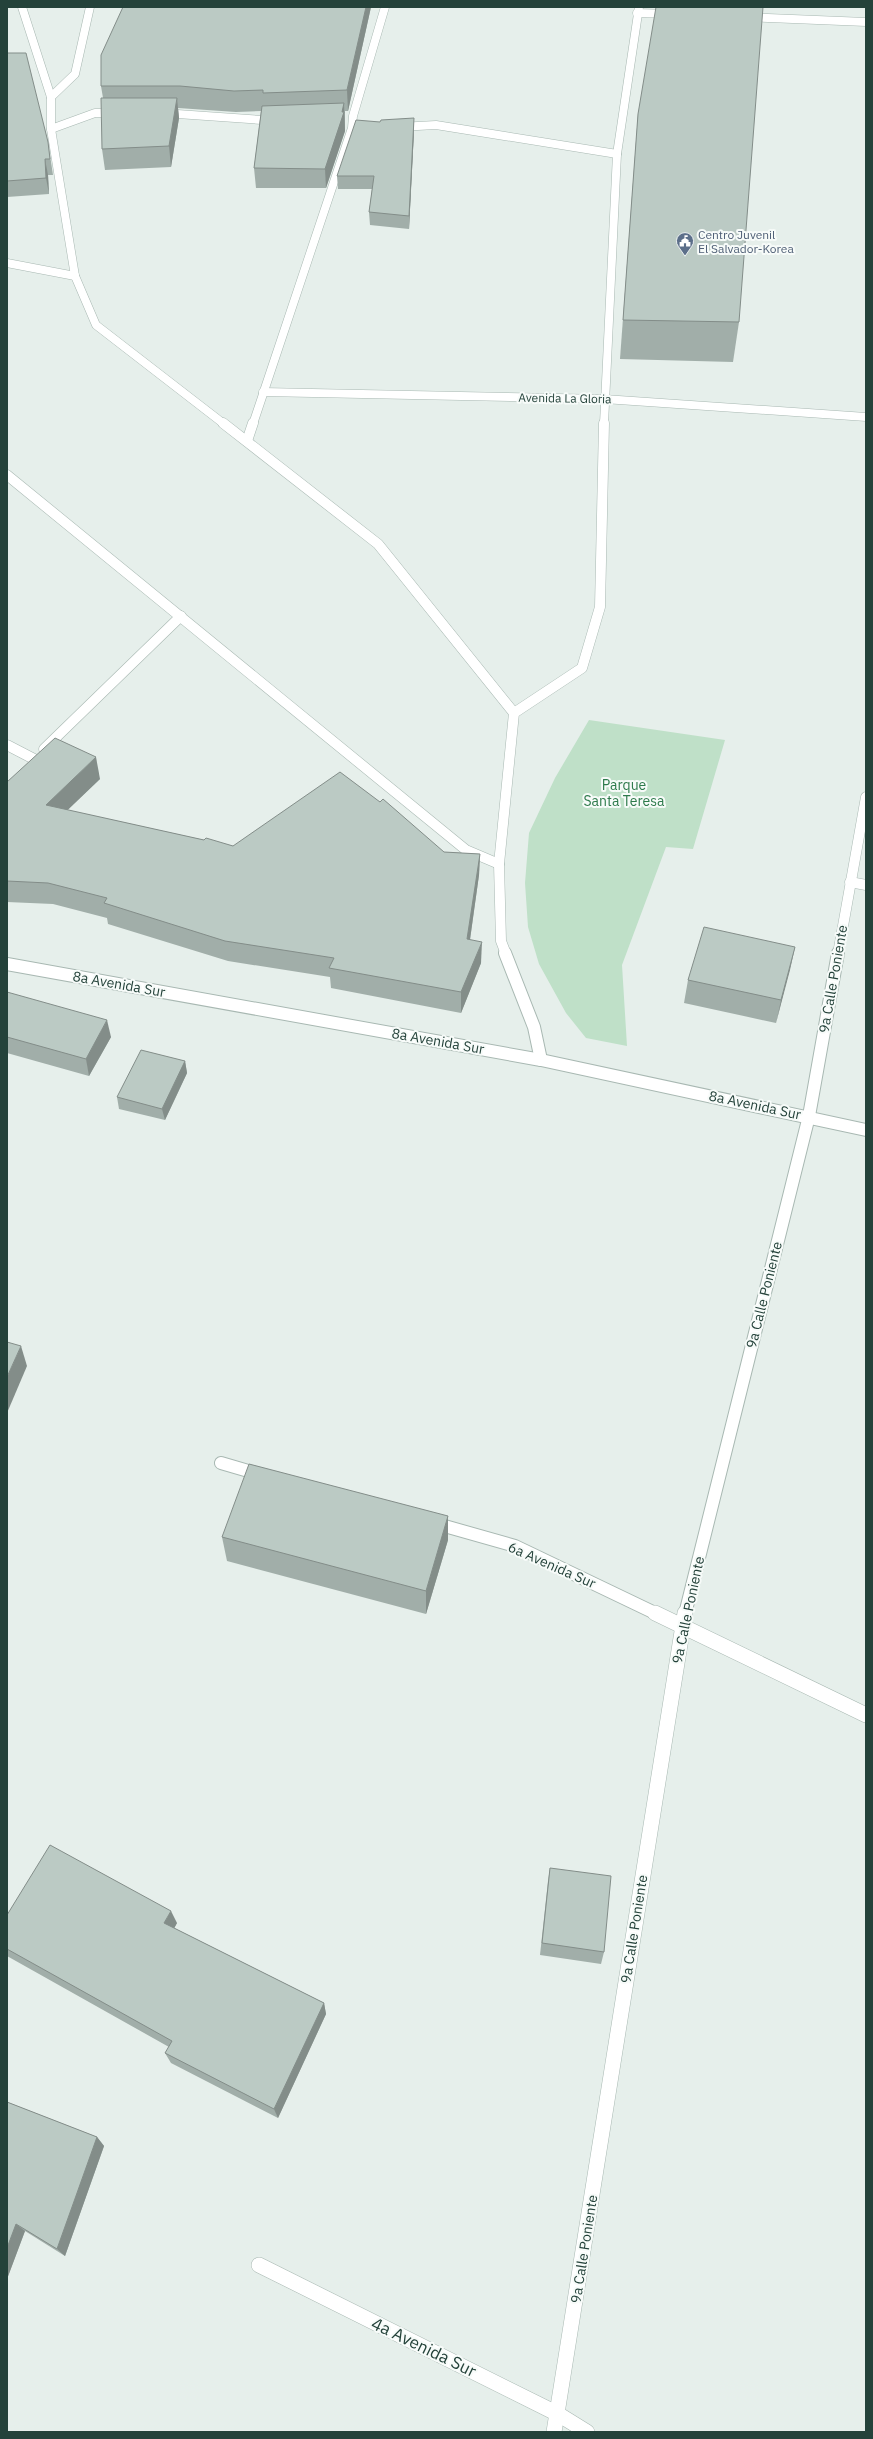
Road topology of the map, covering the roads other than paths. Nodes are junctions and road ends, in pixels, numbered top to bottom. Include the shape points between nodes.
1 (22, 7) edge
2 (90, 7) edge
3 (385, 7) edge
4 (638, 10) edge
5 (677, 14) edge
6 (740, 17) edge
7 (866, 22) edge
8 (51, 97) junction
9 (127, 113) edge
10 (151, 113) edge
11 (283, 121) edge
12 (390, 127) edge
13 (51, 129) junction
14 (617, 154) junction
15 (7, 263) edge
16 (75, 276) junction
17 (263, 392) junction
18 (604, 399) junction
19 (866, 416) edge
20 (247, 441) junction
21 (7, 475) edge
22 (181, 616) junction
23 (514, 713) junction
24 (7, 745) edge
25 (866, 797) edge
26 (499, 864) junction
27 (850, 882) junction
28 (866, 885) edge
29 (7, 964) edge
30 (541, 1060) junction
31 (809, 1116) junction
32 (866, 1130) edge
33 (220, 1463) dead end
34 (273, 1478) edge
35 (424, 1520) edge
36 (682, 1625) junction
37 (866, 1715) edge
38 (259, 2265) dead end
39 (558, 2414) junction
40 (554, 2432) edge
41 (587, 2432) edge

1 - 8 street
2 - 8 street via 75,74
3 - 17 street via 350,116 356,128
4 - 5 street
4 - 14 street
6 - 7 street
8 - 13 street
9 - 13 street via 95,113
10 - 11 street
12 - 14 street via 436,125
13 - 16 street
14 - 18 street
15 - 16 street
16 - 20 street via 96,325
17 - 18 street, Avenida La Gloria
17 - 20 street
18 - 19 street, Avenida La Gloria
18 - 23 street via 600,607 582,668
20 - 23 street via 378,544
21 - 22 street
22 - 24 street via 31,762
22 - 26 street via 466,850
23 - 26 street
25 - 27 street, 9a Calle Poniente
26 - 30 street via 501,941 534,1027
27 - 28 street
27 - 31 street, 9a Calle Poniente
29 - 30 street, 8a Avenida Sur
30 - 31 street, 8a Avenida Sur
31 - 32 street, 8a Avenida Sur
31 - 36 street, 9a Calle Poniente
33 - 34 street
35 - 36 street, 6a Avenida Sur via 515,1546
36 - 37 street, 6a Avenida Sur
36 - 39 street, 9a Calle Poniente
38 - 39 street, 4a Avenida Sur
39 - 40 street, 9a Calle Poniente
39 - 41 street, 4a Avenida Sur

